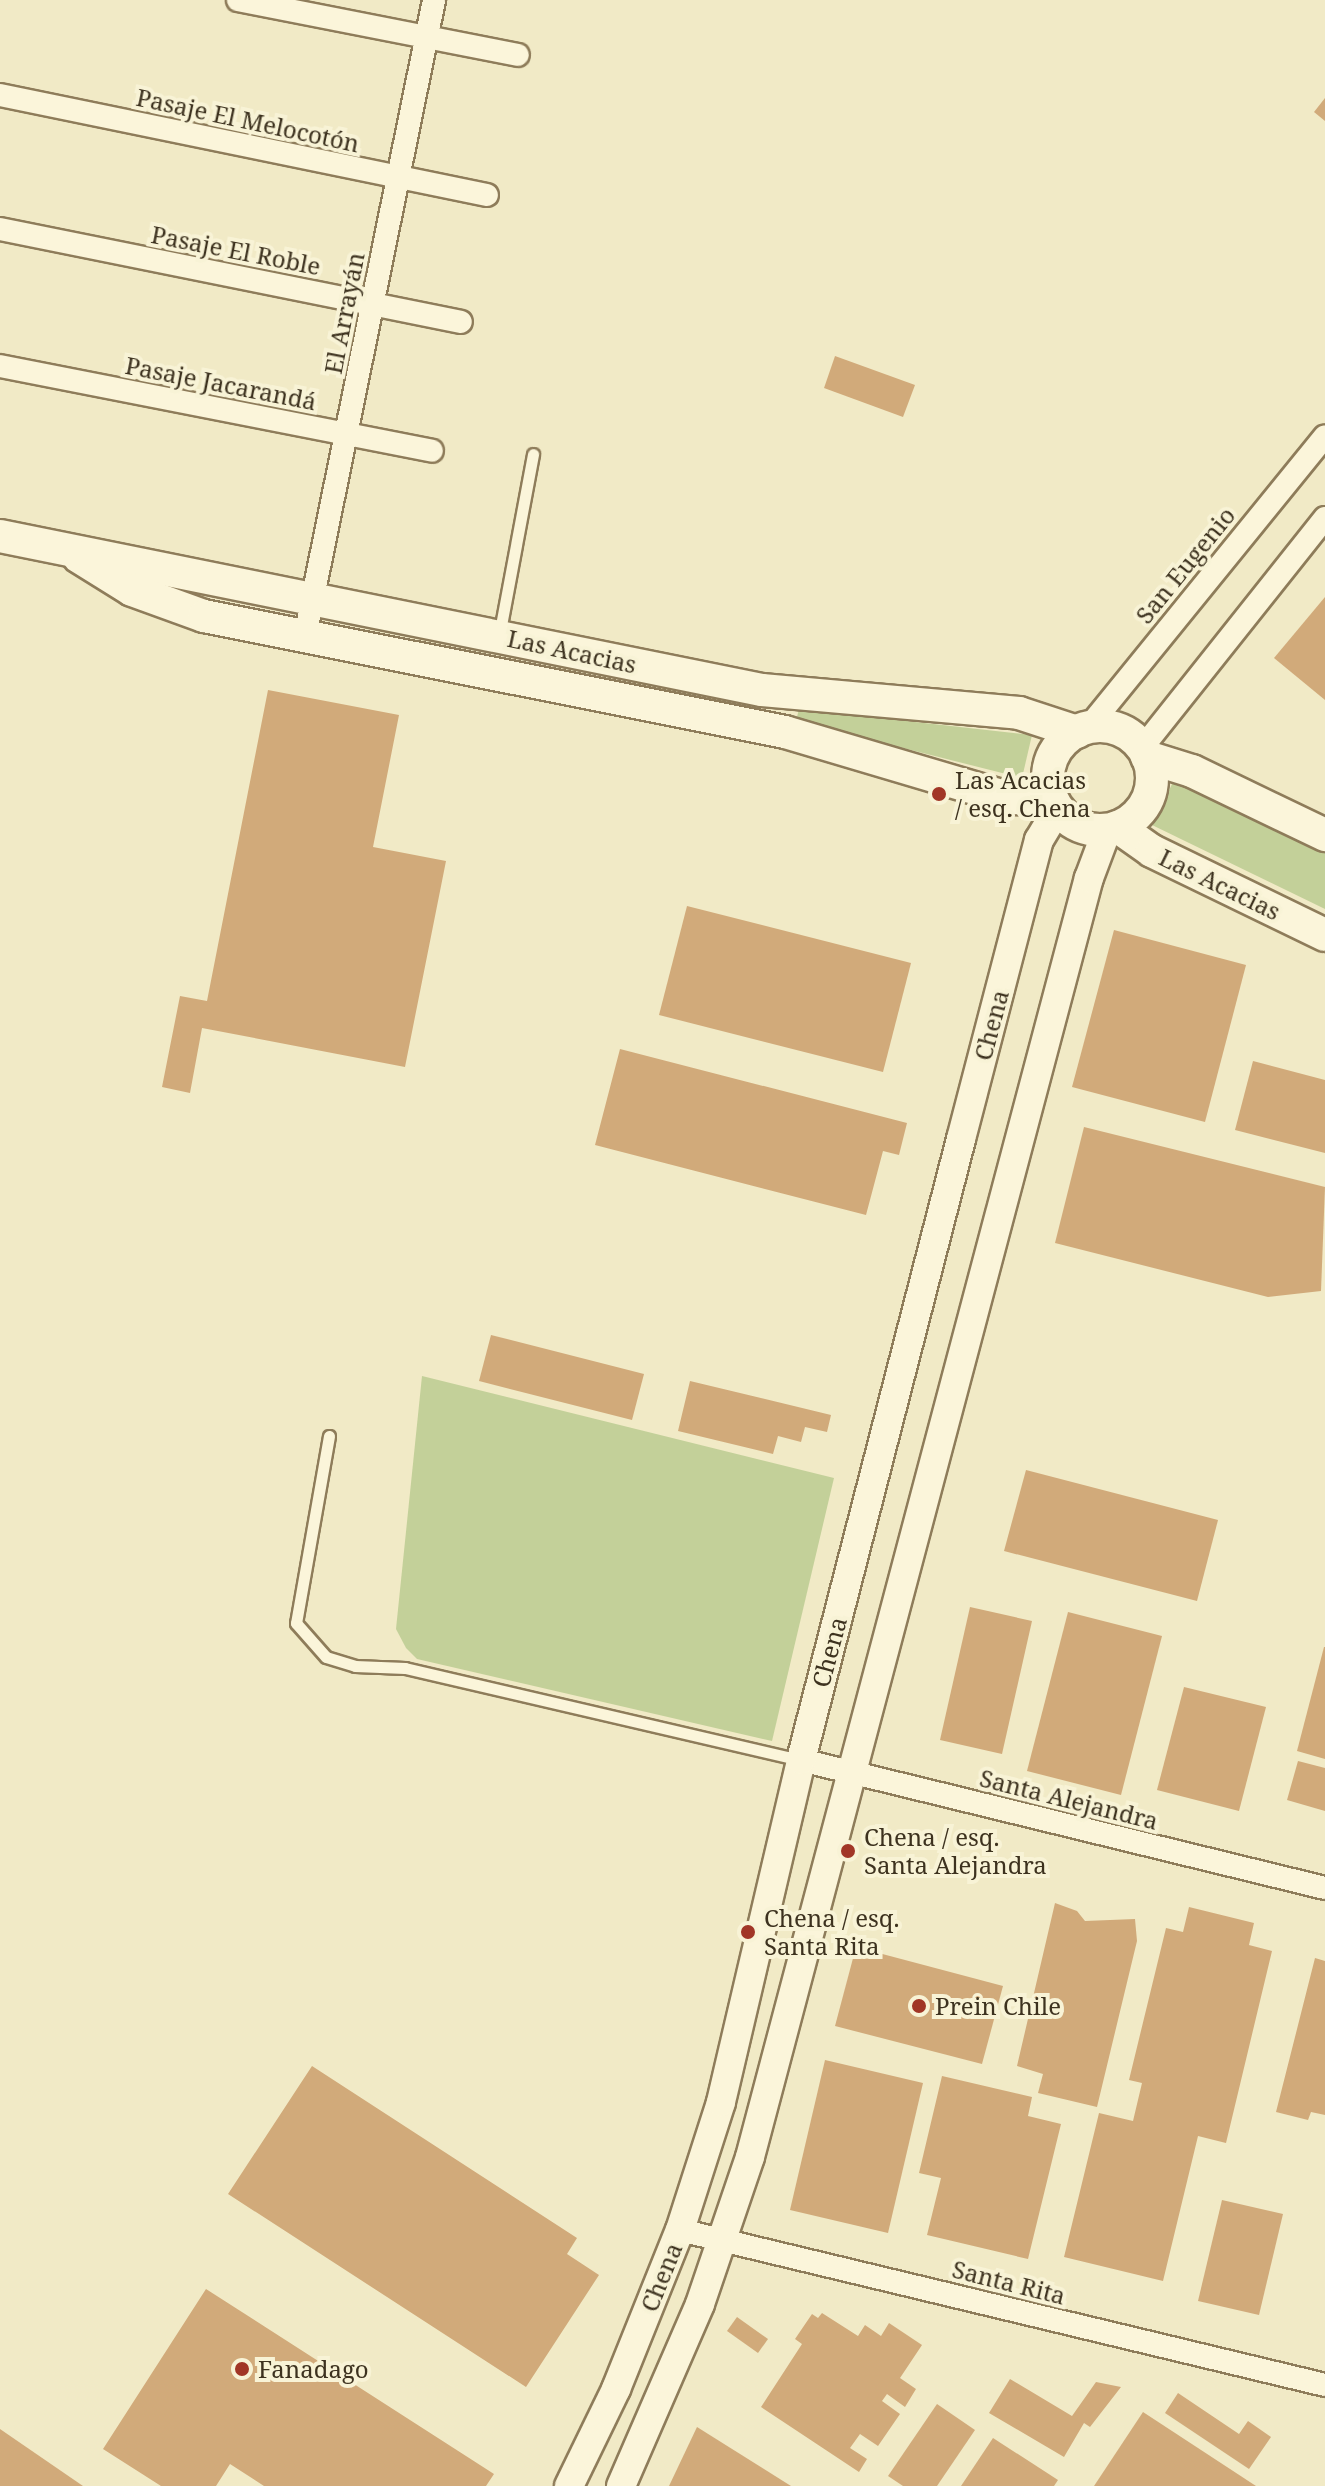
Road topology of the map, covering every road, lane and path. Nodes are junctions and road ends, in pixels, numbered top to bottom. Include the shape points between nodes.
1 (238, 0) edge
2 (434, 0) edge
3 (426, 38) junction
4 (518, 55) dead end
5 (0, 95) edge
6 (398, 177) junction
7 (487, 195) dead end
8 (0, 229) edge
9 (372, 304) junction
10 (461, 322) dead end
11 (0, 366) edge
12 (346, 434) junction
13 (1325, 436) edge
14 (432, 451) dead end
15 (533, 454) dead end
16 (1325, 518) edge
17 (0, 536) edge
18 (70, 551) junction
19 (314, 596) junction
20 (305, 636) junction
21 (499, 636) junction
22 (1082, 730) junction
23 (1144, 752) junction
24 (1055, 804) junction
25 (1113, 828) junction
26 (1325, 835) edge
27 (1325, 935) edge
28 (329, 1436) dead end
29 (801, 1760) junction
30 (853, 1772) junction
31 (1325, 1888) edge
32 (680, 2230) junction
33 (723, 2240) junction
34 (1325, 2385) edge
35 (569, 2486) edge
36 (621, 2486) edge

1 - 3 street
2 - 3 street, El Arrayán
3 - 4 street
3 - 6 street, El Arrayán
5 - 6 street, Pasaje El Melocotón
6 - 7 street, Pasaje El Melocotón
6 - 9 street, El Arrayán
8 - 9 street, Pasaje El Roble
9 - 10 street, Pasaje El Roble
9 - 12 street, El Arrayán
11 - 12 street, Pasaje Jacarandá
12 - 14 street, Pasaje Jacarandá
12 - 19 street, El Arrayán
13 - 22 street, San Eugenio
15 - 21 lane
16 - 23 street
17 - 18 main road, Las Acacias
18 - 19 main road, Las Acacias
18 - 20 main road, Las Acacias via 132,590 178,609
19 - 20 street, El Arrayán
19 - 21 main road, Las Acacias
20 - 24 main road, Las Acacias via 785,732 1008,798
21 - 22 main road, Las Acacias via 809,697 1019,713
22 - 23 main road via 1117,730
22 - 24 main road via 1051,761
23 - 25 main road via 1150,793 1138,814
23 - 26 main road
24 - 25 main road via 1084,828
24 - 29 street, Chena via 1039,840
25 - 27 main road, Las Acacias
25 - 30 street, Chena via 1085,894
28 - 29 lane via 298,1595 296,1623 313,1648 340,1663 405,1668
29 - 30 street, Santa Alejandra
29 - 32 street, Chena via 721,2102
30 - 31 street, Santa Alejandra
30 - 33 street, Chena
32 - 33 street, Santa Rita
32 - 35 street, Chena via 616,2389
33 - 34 street, Santa Rita
33 - 36 street, Chena

